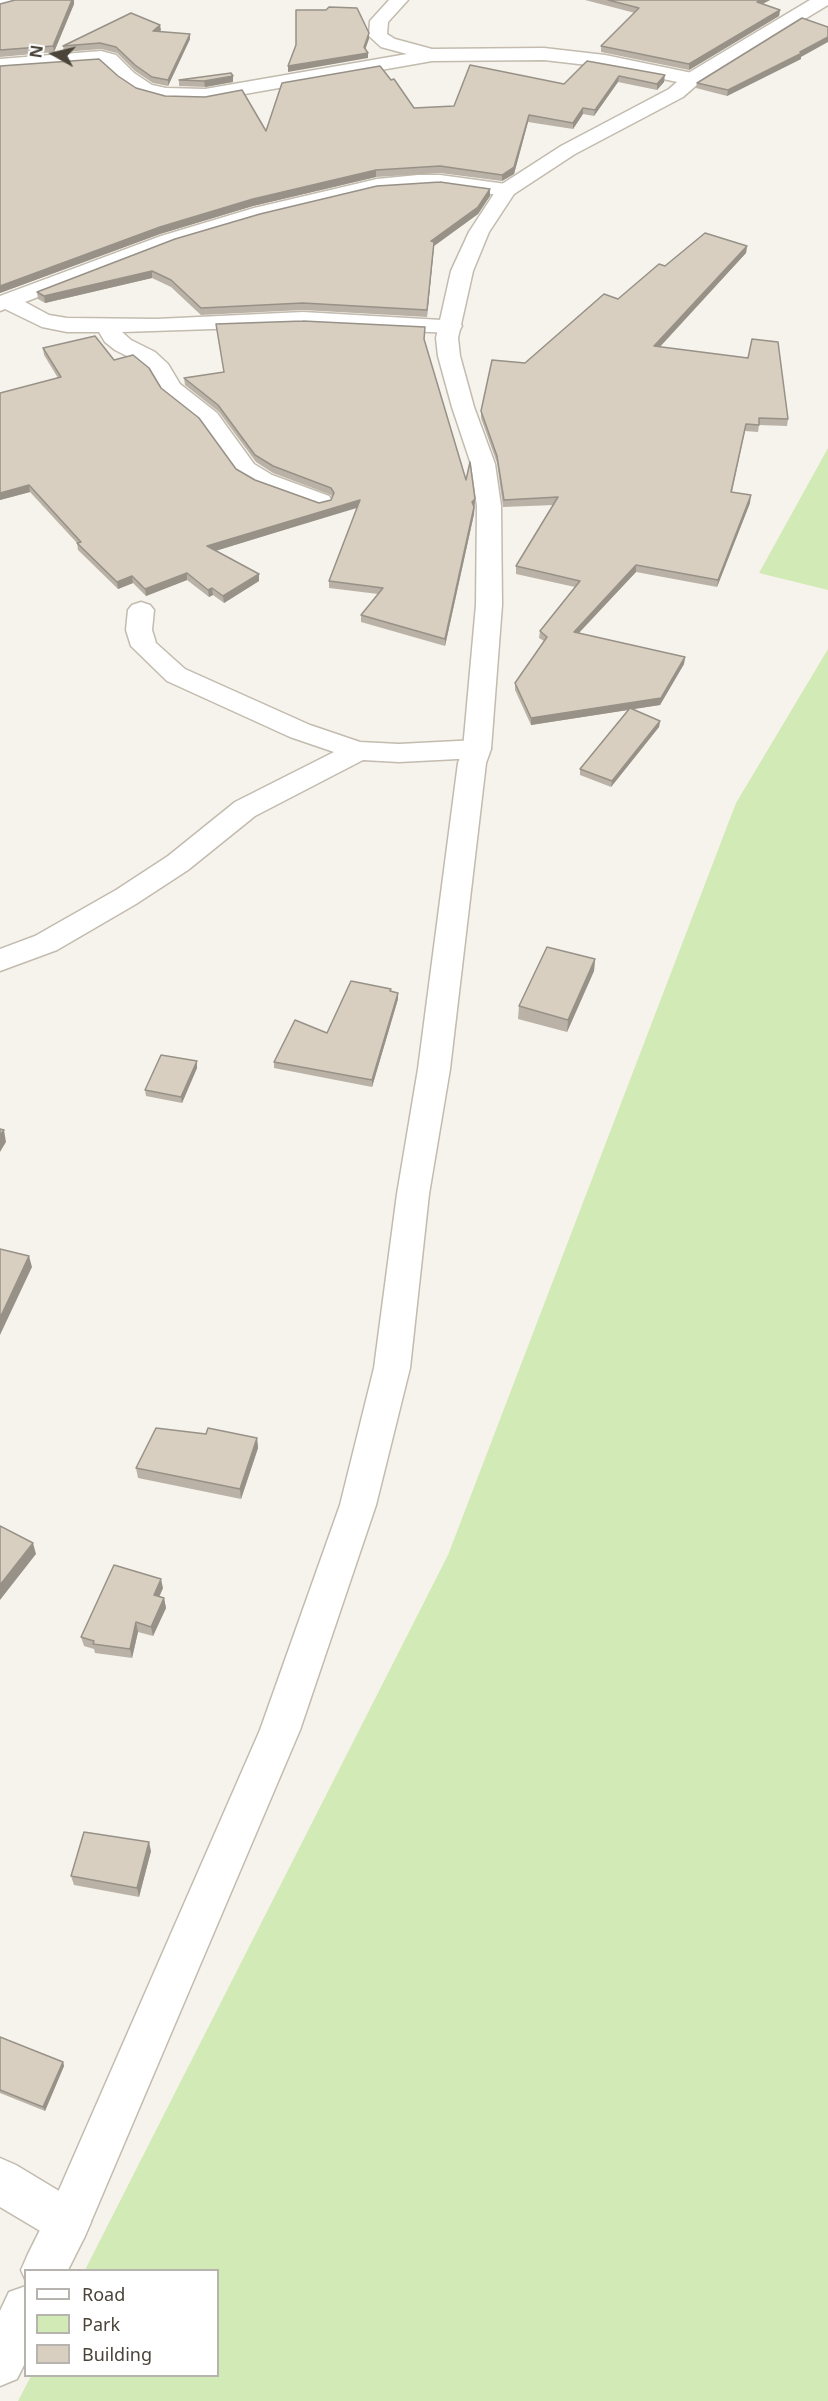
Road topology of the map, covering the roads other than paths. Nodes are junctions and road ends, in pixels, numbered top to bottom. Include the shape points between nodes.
1 (9, 0) edge
2 (399, 0) edge
3 (823, 0) edge
4 (0, 4) edge
5 (432, 55) junction
6 (0, 65) edge
7 (692, 79) junction
8 (506, 190) junction
9 (4, 303) edge
10 (211, 324) junction
11 (107, 326) junction
12 (451, 326) junction
13 (147, 357) junction
14 (320, 501) edge
15 (141, 610) dead end
16 (477, 749) junction
17 (358, 751) junction
18 (0, 960) edge
19 (0, 2181) edge
20 (68, 2222) junction
21 (45, 2269) edge
22 (24, 2313) edge
23 (0, 2362) edge

1 - 4 street
2 - 5 street via 378,21 378,36 388,43
3 - 7 street
5 - 6 street via 205,95 145,89 109,59 101,57
5 - 7 street via 544,54 605,61
7 - 8 street via 676,93 568,150
8 - 9 street via 418,181 376,185 254,214 168,240
8 - 12 street via 471,248 455,298
9 - 11 street via 42,320
10 - 11 street
10 - 12 street via 303,318
10 - 13 street
11 - 13 street via 123,345
12 - 16 street via 447,338 449,356 470,429 482,455 489,506 489,605
13 - 14 street via 171,388 209,418 246,469
15 - 17 street via 139,630 144,645 176,675 246,708
16 - 17 street
16 - 20 street via 472,763 392,1368 358,1505 280,1730
17 - 18 street via 245,809 178,863 126,897 46,943
19 - 20 street
20 - 21 street
22 - 23 street

